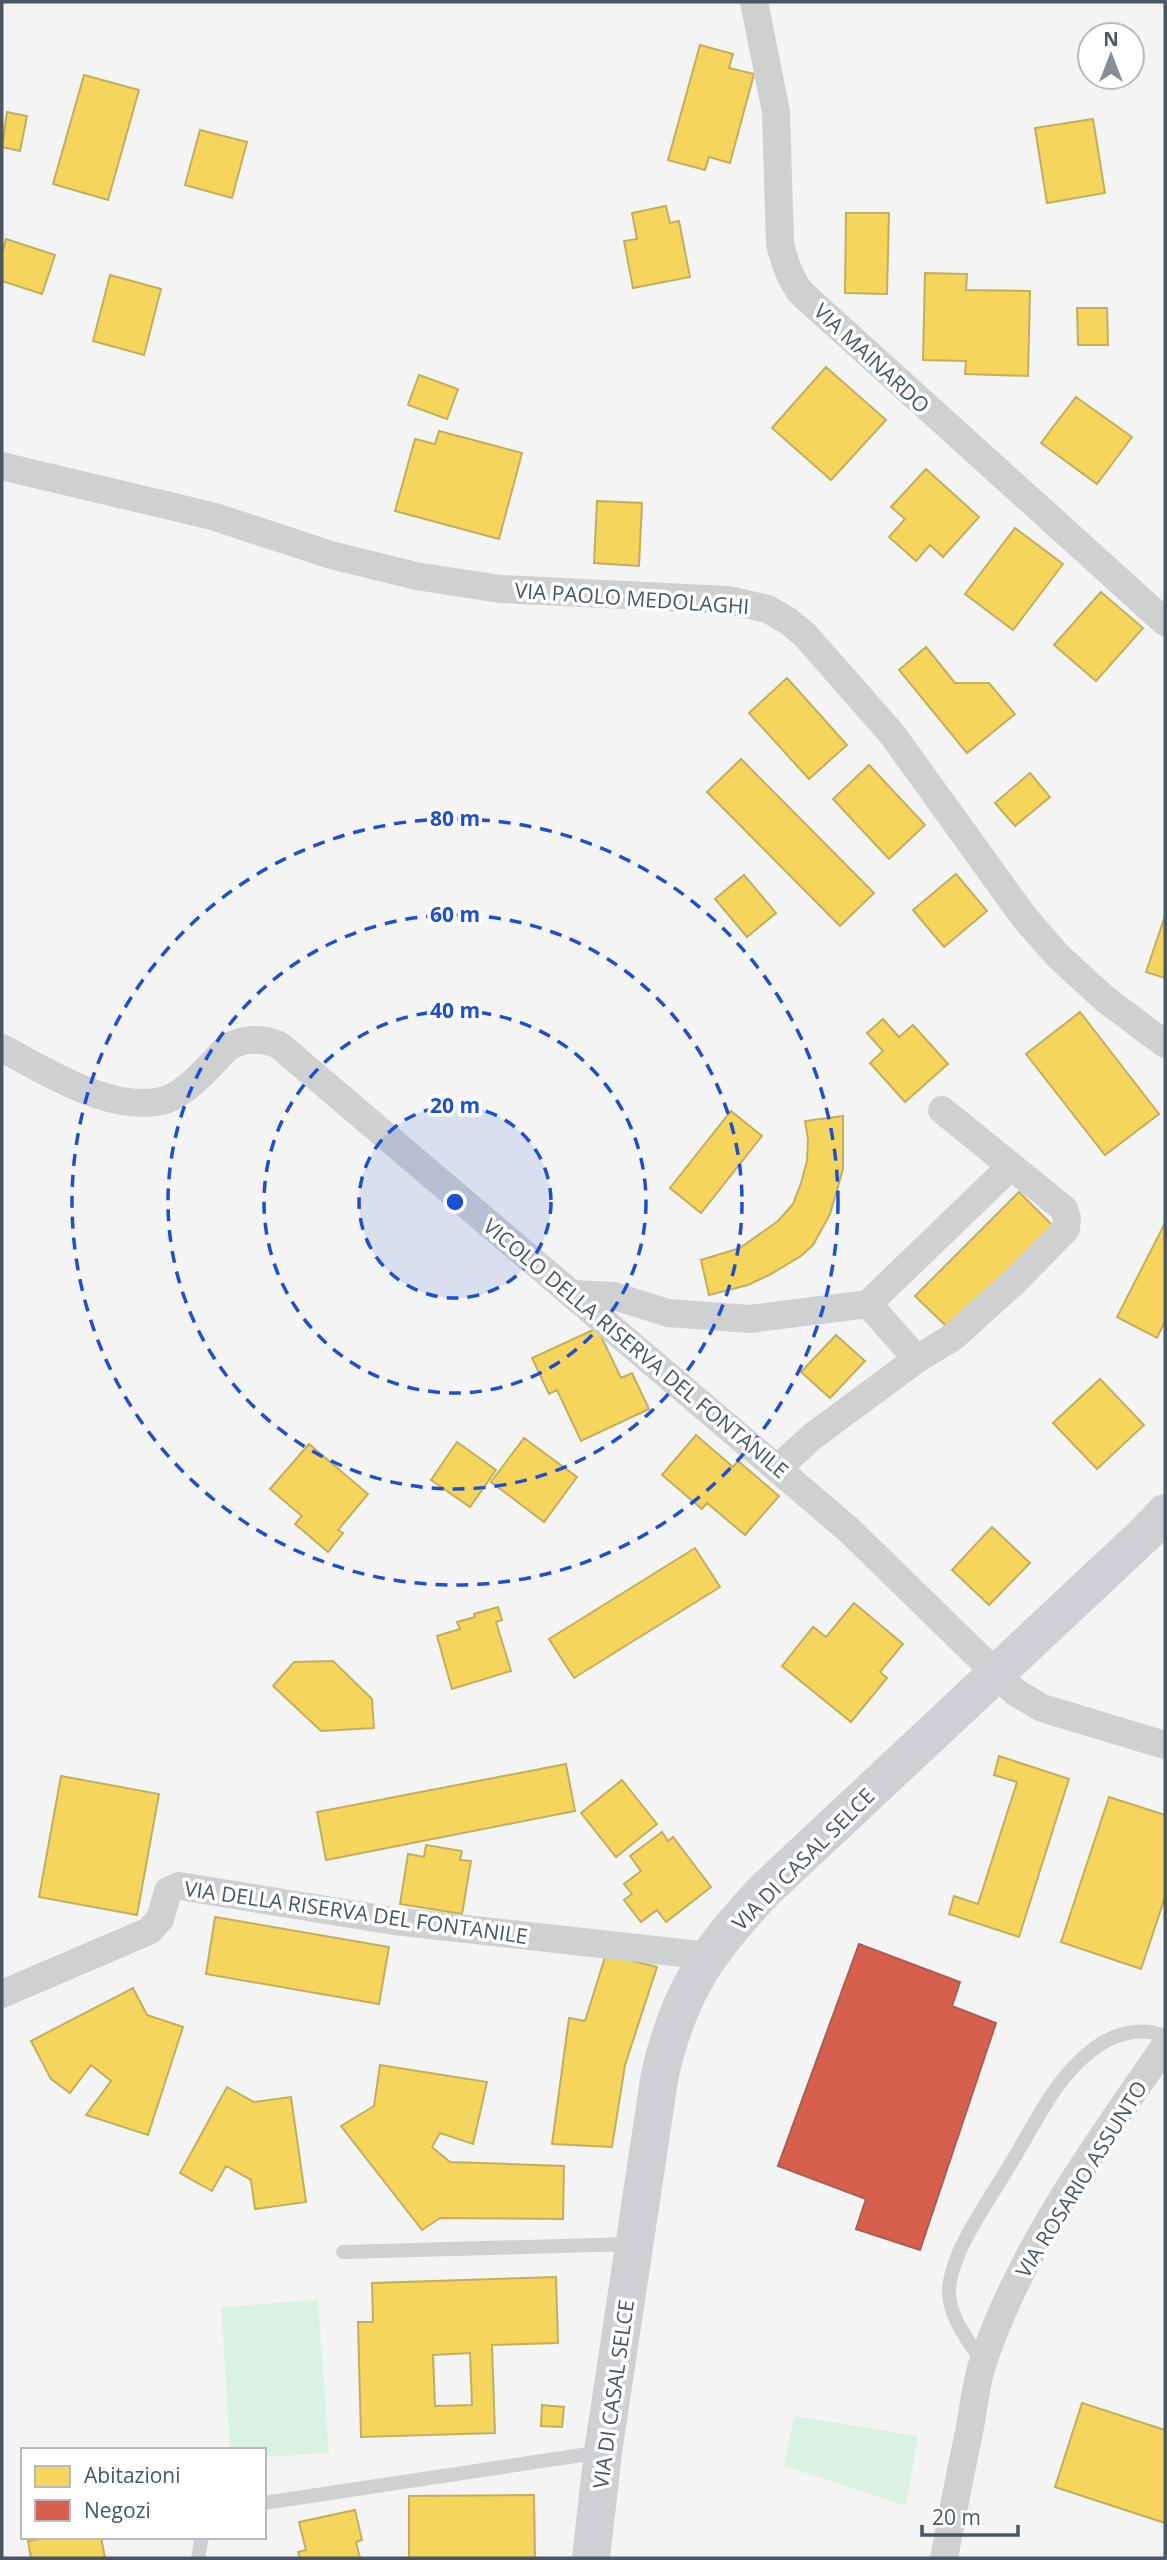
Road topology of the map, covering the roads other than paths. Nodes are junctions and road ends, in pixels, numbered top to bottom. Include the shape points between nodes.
1 (754, 2) edge
2 (2, 466) edge
3 (1165, 622) edge
4 (1165, 1044) edge
5 (2, 1048) edge
6 (942, 1110) dead end
7 (1011, 1166) junction
8 (572, 1294) junction
9 (868, 1304) junction
10 (916, 1360) junction
11 (778, 1468) junction
12 (1165, 1513) edge
13 (996, 1674) junction
14 (1165, 1745) edge
15 (709, 1956) junction
16 (2, 1994) edge
17 (1165, 2036) edge
18 (1165, 2046) edge
19 (635, 2244) junction
20 (343, 2252) dead end
21 (982, 2362) junction
22 (603, 2452) junction
23 (266, 2503) edge
24 (202, 2539) edge
25 (198, 2558) edge
26 (591, 2558) edge
27 (944, 2558) edge

1 - 3 street, VIA MAINARDO via 776,112 780,243 793,283
2 - 4 street, VIA PAOLO MEDOLAGHI via 212,516 331,555 416,576 500,589 728,600 768,609 805,635 891,734 1024,917 1058,956
5 - 8 street, VICOLO DELLA RISERVA DEL FONTANILE via 88,1092 146,1102 173,1096 229,1046 257,1040 279,1045
6 - 7 street
7 - 9 street
7 - 10 street via 1064,1209 1066,1229 953,1337
8 - 9 street via 614,1296 668,1313 750,1319
8 - 11 street, VICOLO DELLA RISERVA DEL FONTANILE
9 - 10 street
10 - 11 street via 813,1436
11 - 13 street, VICOLO DELLA RISERVA DEL FONTANILE via 869,1547
12 - 13 main road, VIA DI CASAL SELCE
13 - 14 street, VICOLO DELLA RISERVA DEL FONTANILE via 1035,1705
13 - 15 main road, VIA DI CASAL SELCE via 765,1890
15 - 16 street, VIA DELLA RISERVA DEL FONTANILE via 394,1921 179,1886 168,1891 160,1919 149,1931
15 - 19 main road, VIA DI CASAL SELCE via 684,1998 666,2047
17 - 21 lane via 1143,2031 1121,2034 1079,2062 1054,2094 972,2227 949,2290 955,2318
18 - 21 street, VIA ROSARIO ASSUNTO via 1052,2217
19 - 20 lane
19 - 22 main road, VIA DI CASAL SELCE
21 - 27 street, VIA ROSARIO ASSUNTO
22 - 23 lane
22 - 26 main road, VIA DI CASAL SELCE
24 - 25 lane

